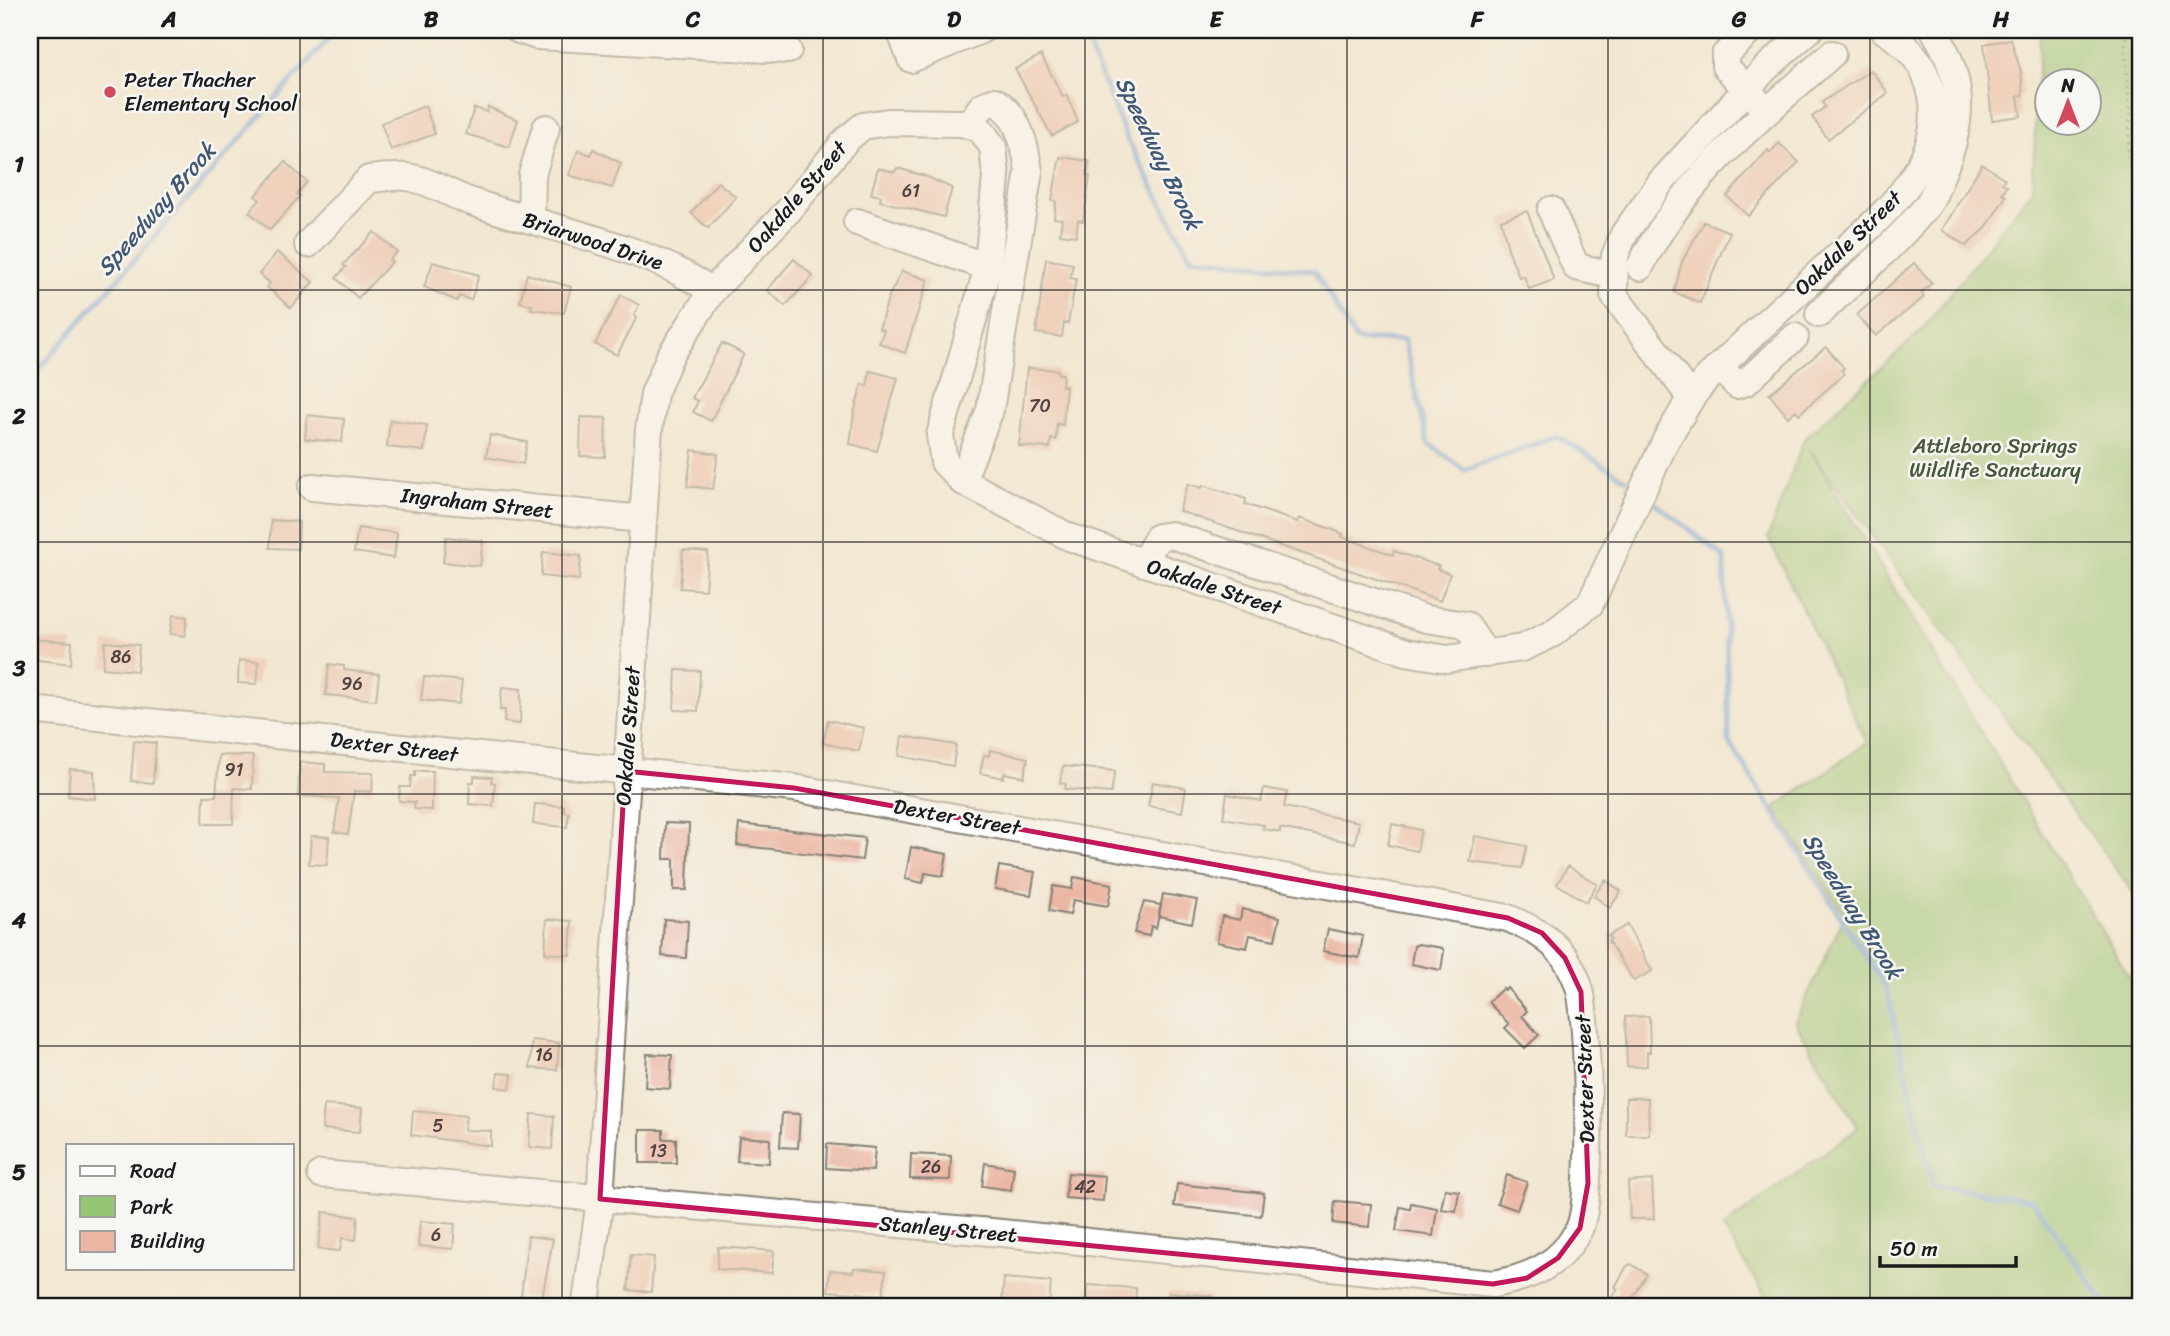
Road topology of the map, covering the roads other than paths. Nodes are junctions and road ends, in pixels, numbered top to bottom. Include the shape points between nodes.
1 (519, 30) edge
2 (900, 30) edge
3 (981, 30) edge
4 (1751, 30) edge
5 (1809, 30) edge
6 (1884, 30) edge
7 (1932, 30) edge
8 (788, 50) dead end
9 (1910, 50) junction
10 (1832, 54) dead end
11 (1746, 89) junction
12 (1768, 111) junction
13 (546, 128) dead end
14 (1668, 173) junction
15 (1690, 190) junction
16 (1551, 210) dead end
17 (1884, 210) junction
18 (531, 220) junction
19 (857, 222) dead end
20 (1905, 228) junction
21 (308, 244) dead end
22 (998, 254) junction
23 (1640, 267) dead end
24 (1612, 275) junction
25 (712, 291) junction
26 (1819, 314) dead end
27 (1795, 337) dead end
28 (1719, 366) junction
29 (1691, 398) junction
30 (962, 481) junction
31 (312, 487) dead end
32 (643, 519) junction
33 (1143, 563) junction
34 (1486, 654) junction
35 (30, 710) edge
36 (625, 771) junction
37 (321, 1174) dead end
38 (600, 1199) junction
39 (1563, 1250) joint
40 (586, 1303) dead end

1 - 8 street via 537,36
2 - 3 street via 903,62
4 - 11 street via 1726,55 1725,66
5 - 11 street
6 - 9 street, Oakdale Street
7 - 9 street
7 - 20 street via 1950,56 1958,129 1928,205
9 - 17 street, Oakdale Street via 1928,77 1934,108 1931,135 1922,162
10 - 12 street
11 - 12 street
11 - 14 street
12 - 15 street
13 - 18 street via 532,176
14 - 15 street
14 - 24 street via 1623,234
15 - 23 street via 1658,230
16 - 24 street via 1576,267
17 - 20 street
17 - 28 street, Oakdale Street
18 - 21 street, Briarwood Drive via 469,201 425,181 369,179
18 - 25 street, Briarwood Drive via 678,268
19 - 22 street
20 - 26 street
22 - 25 street, Oakdale Street via 993,147 981,129 888,122 863,126 846,140 789,210
22 - 30 street via 990,410
22 - 30 street, Oakdale Street via 940,435 944,462
24 - 29 street via 1614,295
25 - 32 street, Oakdale Street via 670,356 654,394
27 - 28 street via 1746,382 1737,385
28 - 29 street, Oakdale Street
29 - 34 street, Oakdale Street via 1590,604 1552,634 1521,648
30 - 33 street, Oakdale Street via 1069,537
31 - 32 street, Ingraham Street
32 - 36 street, Oakdale Street
33 - 34 street, Oakdale Street via 1406,652 1447,659
33 - 34 street via 1158,537 1171,535 1426,619 1466,625
35 - 36 street, Dexter Street
36 - 38 street, Oakdale Street
36 - 39 street, Dexter Street via 820,793 1507,918 1542,933 1565,958 1581,992 1585,1028 1588,1183 1580,1228
37 - 38 street, Stanley Street
38 - 39 street, Stanley Street via 1002,1233 1493,1284 1527,1278
38 - 40 street, Oakdale Street

